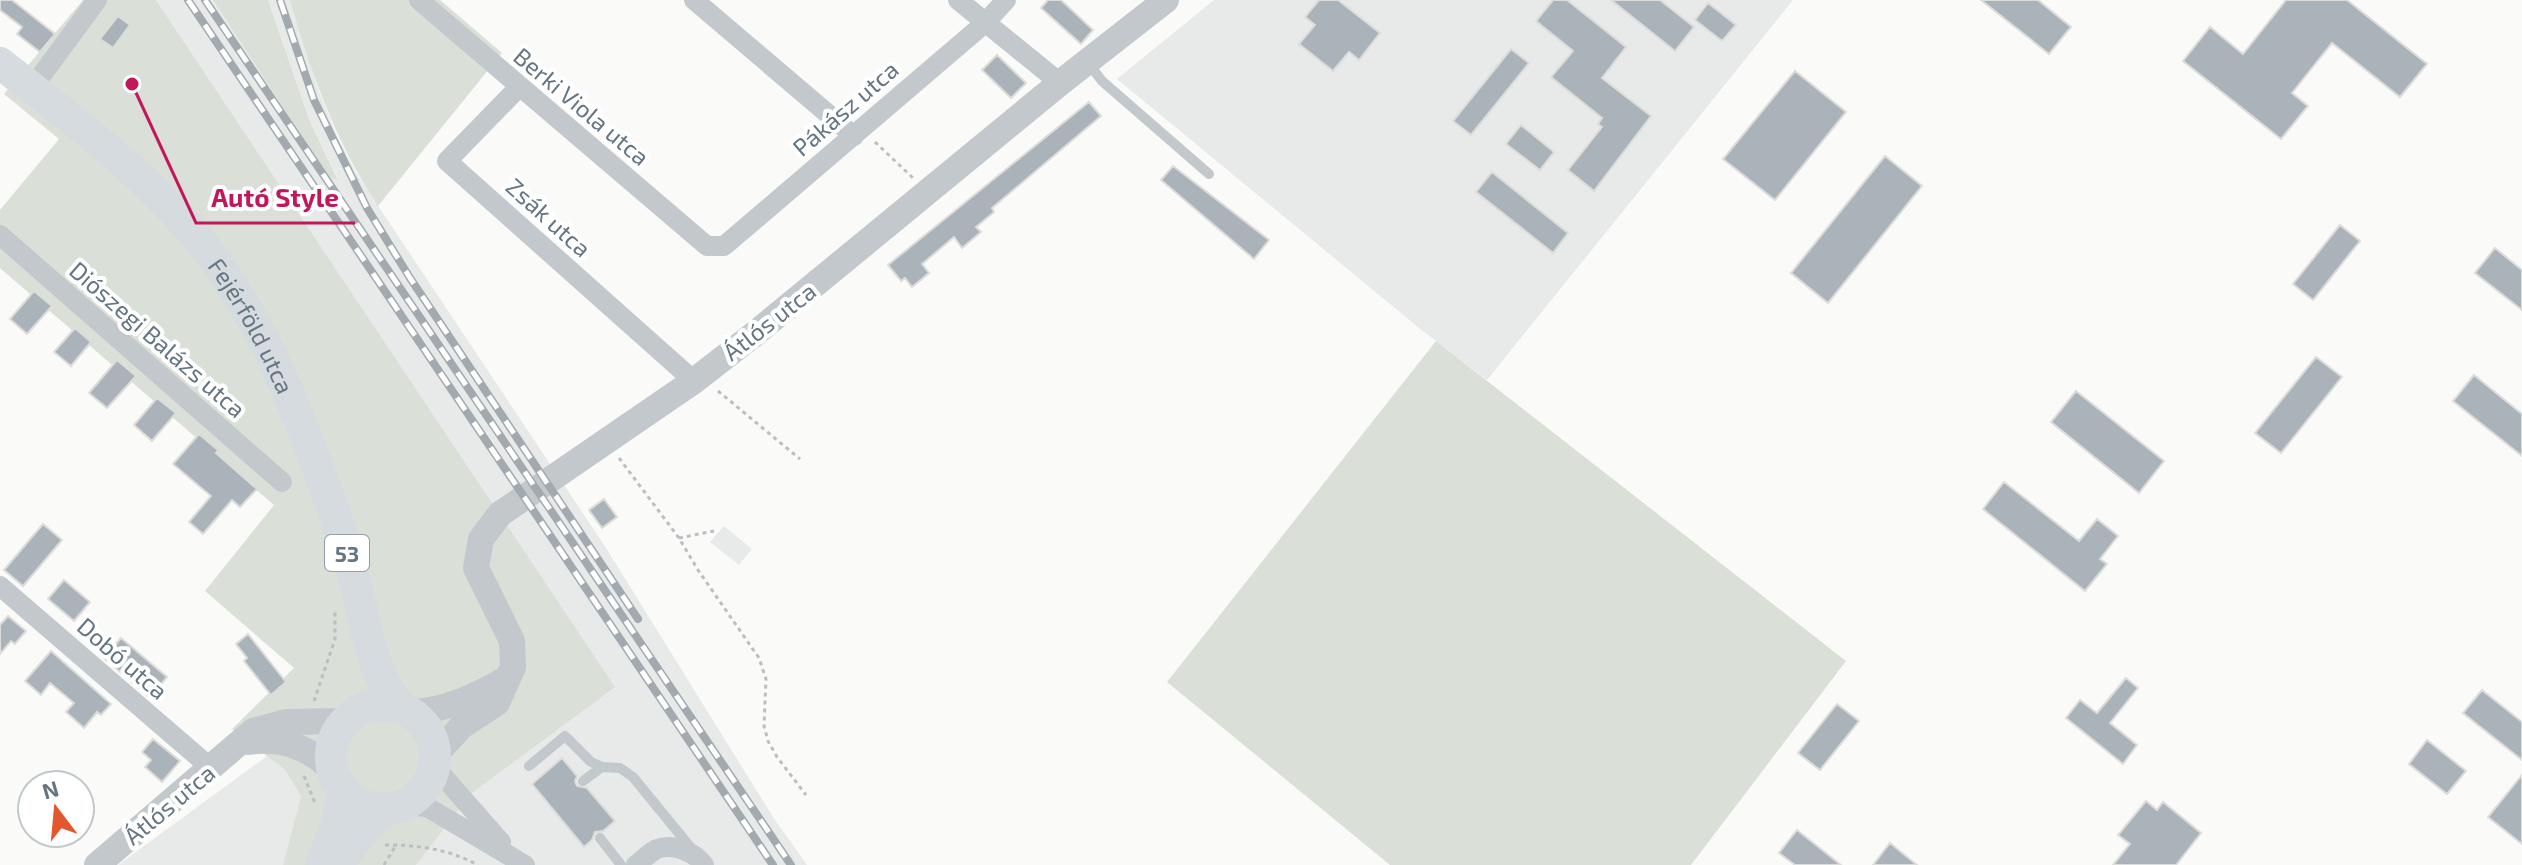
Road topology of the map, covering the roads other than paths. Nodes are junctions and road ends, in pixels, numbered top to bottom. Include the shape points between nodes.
1 (97, 0) edge
2 (419, 0) edge
3 (694, 0) edge
4 (958, 0) edge
5 (1006, 0) edge
6 (1166, 0) edge
7 (985, 23) junction
8 (1088, 62) junction
9 (0, 63) edge
10 (1060, 83) junction
11 (519, 87) junction
12 (32, 88) junction
13 (858, 132) junction
14 (1209, 174) dead end
15 (0, 235) edge
16 (714, 248) joint
17 (697, 378) junction
18 (282, 482) dead end
19 (0, 586) edge
20 (363, 623) junction
21 (509, 677) junction
22 (406, 710) junction
23 (348, 719) junction
24 (241, 743) junction
25 (435, 761) junction
26 (529, 766) dead end
27 (602, 767) junction
28 (211, 768) junction
29 (339, 781) junction
30 (583, 781) dead end
31 (396, 807) junction
32 (600, 838) dead end
33 (519, 861) edge
34 (702, 862) edge
35 (97, 865) edge
36 (321, 865) edge
37 (336, 865) edge
38 (621, 865) edge
39 (636, 865) edge

1 - 12 street
2 - 11 street, Berki Viola utca
3 - 13 street
4 - 7 street
5 - 7 street, Pákász utca
6 - 8 street, Átlós utca
7 - 10 street
7 - 13 street, Pákász utca
8 - 10 street, Átlós utca
8 - 14 lane via 1102,81
9 - 12 main road, Fejérföld utca / 53
10 - 17 street, Átlós utca
11 - 16 street, Berki Viola utca
11 - 17 street, Zsák utca via 447,161
12 - 20 main road, Fejérföld utca / 53 via 87,130 191,229 228,281 285,384 343,539
13 - 16 street, Pákász utca via 724,246
15 - 18 street, Diószegi Balázs utca
17 - 21 street, Átlós utca via 500,514 481,539 476,568 512,641
19 - 28 street, Dobó utca
20 - 22 main road, 53 via 388,693
20 - 23 main road, 53 via 361,674
21 - 22 street via 461,702 430,711
21 - 25 street via 497,703 462,726
22 - 23 main road via 375,706
22 - 25 main road, 53 via 425,726
23 - 24 street, Átlós utca via 274,724 253,731
23 - 29 main road, 53 via 332,750
24 - 28 street, Átlós utca
24 - 29 street via 285,742 317,757
25 - 31 main road via 424,790
25 - 33 street
26 - 27 lane via 565,736
27 - 30 lane
27 - 34 lane via 620,768 633,777
28 - 35 street, Átlós utca
29 - 31 main road via 354,800 367,806
29 - 36 main road, 53 via 336,827
31 - 33 street via 427,807
31 - 37 main road via 372,821
32 - 38 lane
34 - 39 street via 685,851 663,847

